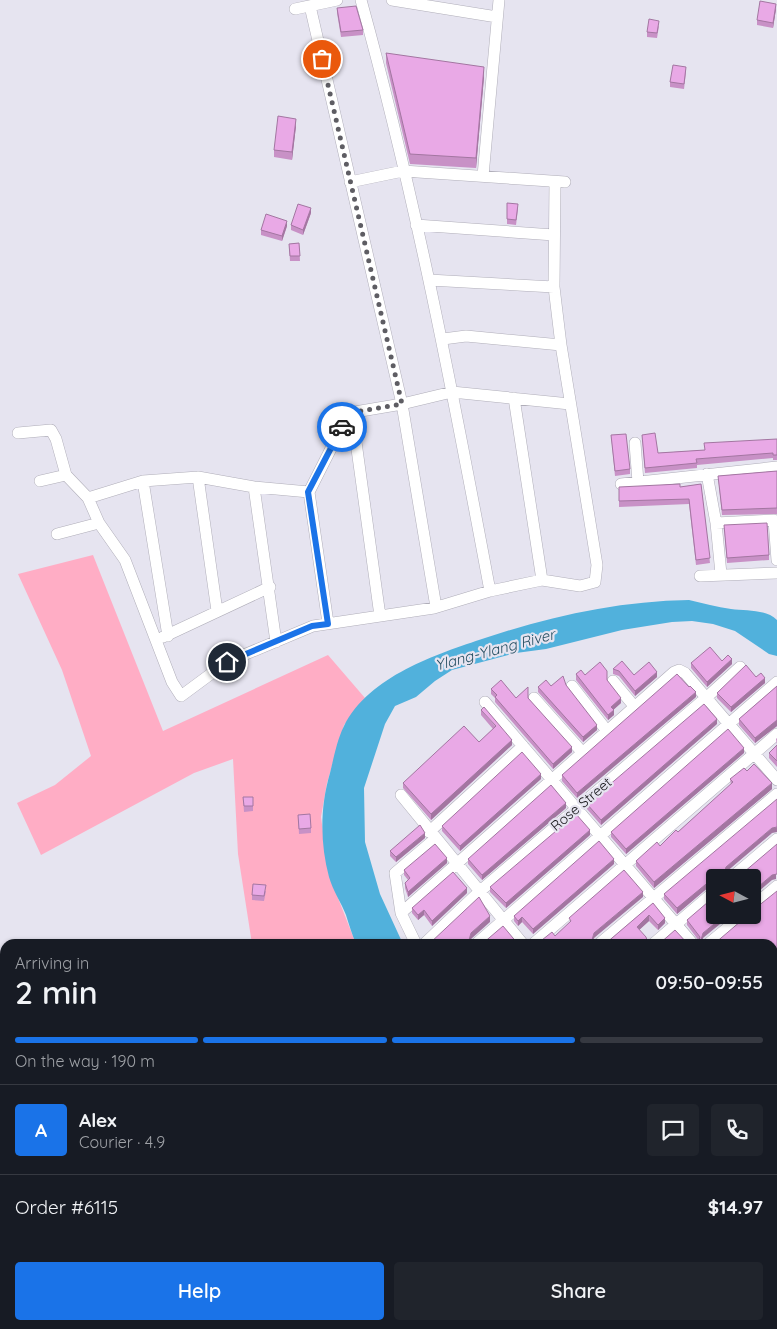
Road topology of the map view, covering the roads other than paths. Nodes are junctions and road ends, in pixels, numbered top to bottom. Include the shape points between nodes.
1 (337, 0) edge
2 (361, 0) edge
3 (392, 0) edge
4 (499, 0) edge
5 (310, 6) junction
6 (295, 9) dead end
7 (497, 17) junction
8 (404, 171) junction
9 (483, 176) junction
10 (350, 182) junction
11 (416, 225) junction
12 (554, 235) junction
13 (429, 280) junction
14 (554, 287) junction
15 (442, 339) junction
16 (560, 345) junction
17 (452, 392) junction
18 (514, 398) junction
19 (402, 404) junction
20 (570, 404) junction
21 (352, 413) junction
22 (18, 434) dead end
23 (635, 443) dead end
24 (777, 467) edge
25 (707, 474) junction
26 (66, 476) junction
27 (198, 477) junction
28 (40, 481) dead end
29 (143, 481) junction
30 (638, 482) junction
31 (621, 484) dead end
32 (254, 487) junction
33 (308, 492) junction
34 (88, 498) junction
35 (100, 523) junction
36 (716, 523) junction
37 (57, 534) dead end
38 (777, 560) edge
39 (777, 572) edge
40 (721, 574) junction
41 (700, 576) dead end
42 (542, 580) junction
43 (270, 587) junction
44 (490, 591) junction
45 (436, 607) junction
46 (218, 611) junction
47 (380, 616) junction
48 (328, 624) junction
49 (168, 636) junction
50 (154, 638) junction
51 (276, 642) junction
52 (740, 667) dead end
53 (659, 668) dead end
54 (666, 678) junction
55 (613, 681) dead end
56 (777, 682) edge
57 (572, 686) dead end
58 (534, 698) dead end
59 (707, 698) junction
60 (485, 702) dead end
61 (634, 706) junction
62 (731, 724) junction
63 (607, 730) junction
64 (777, 734) edge
65 (523, 746) junction
66 (582, 752) junction
67 (755, 755) junction
68 (551, 780) junction
69 (777, 780) edge
70 (777, 794) edge
71 (401, 795) dead end
72 (577, 807) junction
73 (432, 835) junction
74 (599, 835) junction
75 (777, 839) edge
76 (458, 864) junction
77 (624, 864) junction
78 (742, 869) edge
79 (777, 886) edge
80 (479, 892) junction
81 (654, 899) junction
82 (706, 899) edge
83 (761, 899) edge
84 (401, 913) junction
85 (503, 919) junction
86 (676, 924) junction
87 (732, 924) edge
88 (414, 939) edge
89 (429, 939) edge
90 (481, 939) edge
91 (519, 939) edge
92 (539, 939) edge
93 (605, 939) edge
94 (659, 939) edge
95 (688, 939) edge
96 (714, 939) edge

1 - 5 street
2 - 8 street via 381,55
3 - 7 street
4 - 7 street
5 - 6 street
5 - 10 street
7 - 9 street via 488,71
8 - 9 street
8 - 10 street
8 - 11 street
9 - 12 street via 560,182
10 - 19 street
11 - 12 street
11 - 13 street
12 - 14 street
13 - 14 street
13 - 15 street
14 - 16 street
15 - 16 street via 466,336
15 - 17 street
16 - 20 street
17 - 18 street
17 - 19 street
17 - 44 street
18 - 20 street
18 - 42 street
19 - 21 street
19 - 45 street
20 - 42 street via 597,565 595,582 580,586
21 - 33 street via 349,413
21 - 47 street
22 - 26 street via 51,430
23 - 30 street
24 - 25 street
25 - 30 street
25 - 36 street
26 - 28 street
26 - 34 street
27 - 29 street
27 - 32 street
27 - 46 street
29 - 34 street
29 - 49 street
30 - 31 street
32 - 33 street
32 - 43 street
33 - 48 street
34 - 35 street
35 - 37 street
35 - 50 street via 124,560
36 - 38 street via 774,520
36 - 40 street
39 - 40 street
40 - 41 street
42 - 44 street
43 - 46 street
43 - 51 street
44 - 45 street
45 - 47 street
46 - 49 street
47 - 48 street
48 - 51 street via 312,626
49 - 50 street
50 - 51 street via 181,696 227,662
52 - 59 street, Rose Street
53 - 54 street
54 - 59 street via 679,670
54 - 61 street
55 - 61 street
56 - 62 street
57 - 63 street
58 - 66 street
59 - 62 street
59 - 72 street, Rose Street
60 - 65 street
61 - 63 street
62 - 67 street
62 - 74 street
63 - 66 street
64 - 67 street
65 - 68 street
65 - 73 street
66 - 68 street
67 - 69 street
67 - 77 street
68 - 72 street
68 - 76 street
70 - 81 street
71 - 73 street
72 - 74 street
72 - 80 street, Rose Street
73 - 76 street
73 - 84 street via 395,873
74 - 77 street
74 - 85 street
75 - 78 street
76 - 80 street
76 - 84 street
77 - 81 street
77 - 92 street
79 - 83 street
80 - 85 street
80 - 89 street, Rose Street
81 - 86 street
81 - 93 street
82 - 86 street
84 - 88 street
85 - 90 street
85 - 91 street
86 - 94 street
86 - 95 street
87 - 96 street

